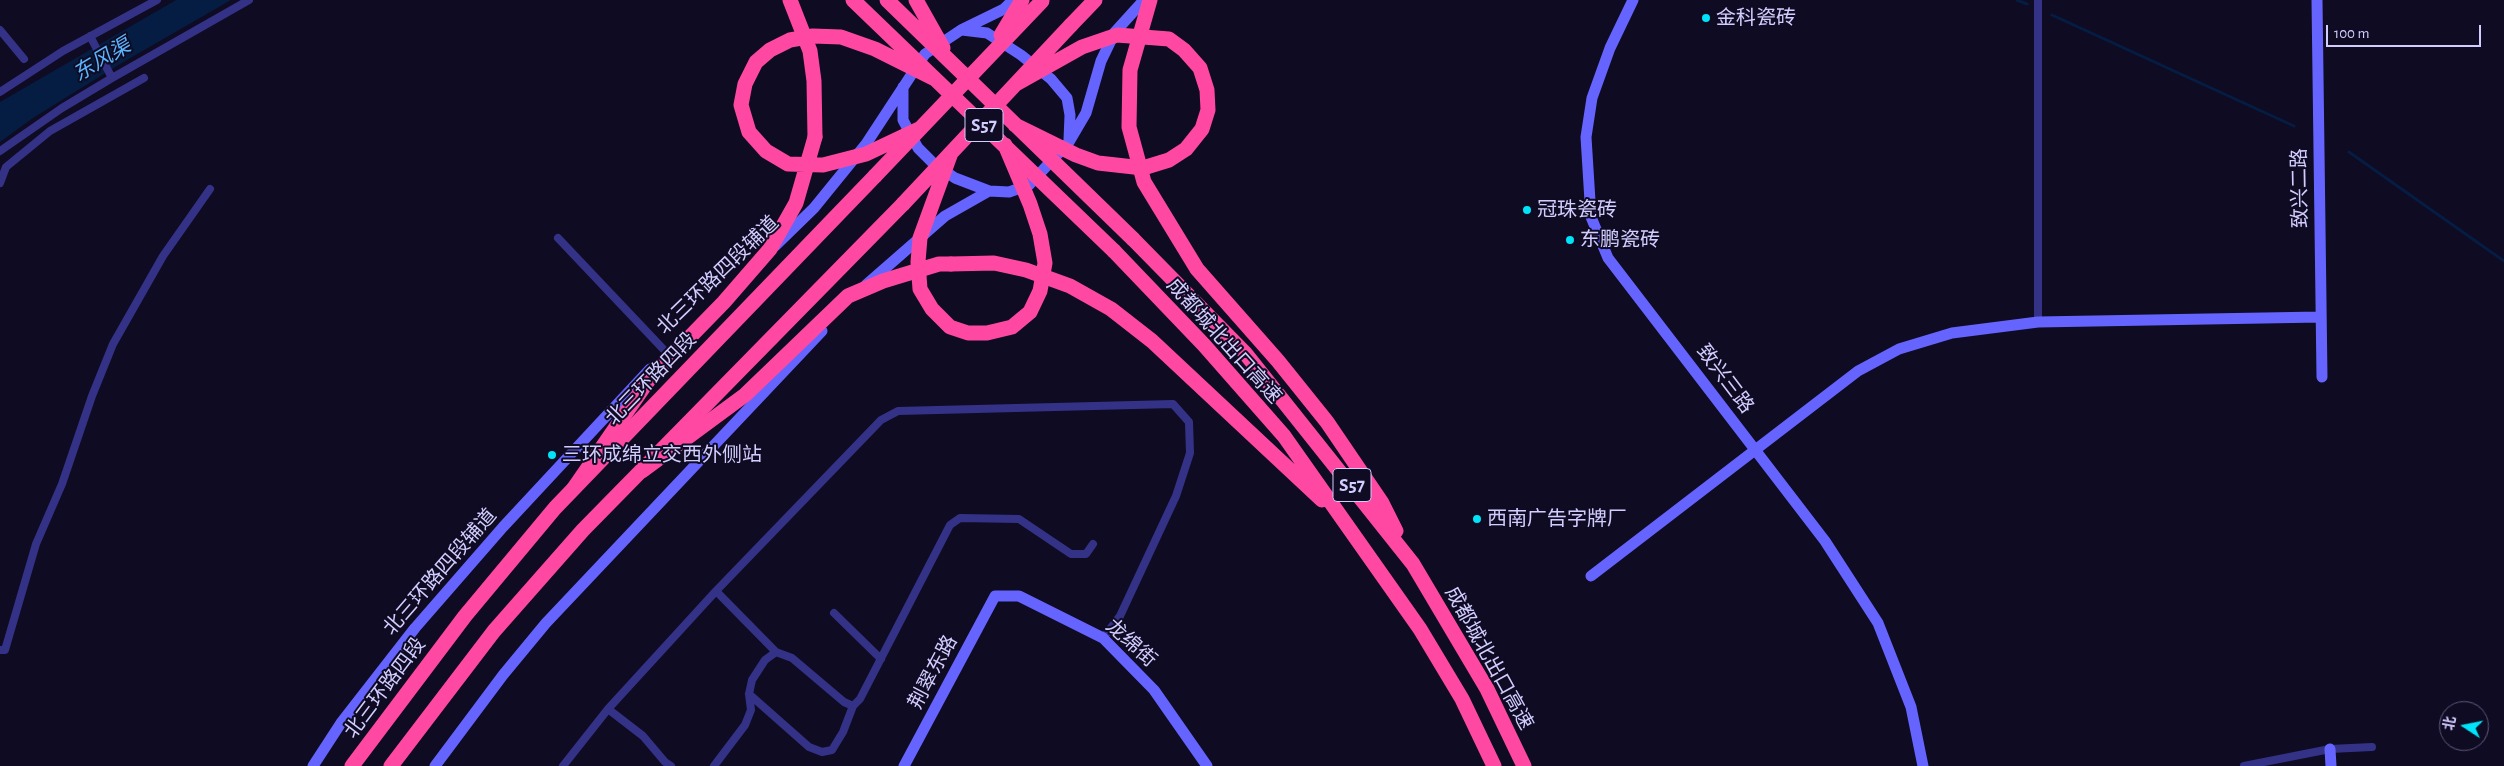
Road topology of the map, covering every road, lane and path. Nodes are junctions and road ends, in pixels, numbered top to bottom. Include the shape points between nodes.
1 (157, 0) edge
2 (249, 0) edge
3 (790, 0) edge
4 (853, 0) edge
5 (886, 0) edge
6 (916, 0) edge
7 (1013, 0) edge
8 (1022, 0) edge
9 (1043, 0) edge
10 (1095, 0) edge
11 (1144, 0) edge
12 (1150, 0) edge
13 (1633, 0) edge
14 (2038, 0) edge
15 (2317, 0) edge
16 (0, 30) edge
17 (961, 30) junction
18 (90, 36) junction
19 (24, 59) dead end
20 (987, 59) junction
21 (951, 62) junction
22 (112, 78) junction
23 (144, 78) dead end
24 (935, 79) junction
25 (904, 83) junction
26 (1016, 84) junction
27 (0, 92) edge
28 (1015, 125) junction
29 (921, 128) junction
30 (1069, 142) junction
31 (1004, 145) junction
32 (0, 151) edge
33 (951, 153) junction
34 (0, 183) edge
35 (210, 188) dead end
36 (989, 191) junction
37 (558, 238) dead end
38 (2320, 317) junction
39 (2038, 322) junction
40 (666, 352) junction
41 (2322, 376) dead end
42 (1754, 449) junction
43 (642, 471) junction
44 (574, 488) junction
45 (1347, 523) junction
46 (1093, 544) dead end
47 (1413, 564) junction
48 (1591, 576) dead end
49 (716, 591) junction
50 (996, 596) joint
51 (834, 613) dead end
52 (1103, 638) junction
53 (0, 650) edge
54 (776, 652) junction
55 (881, 658) junction
56 (749, 694) junction
57 (395, 706) junction
58 (853, 706) junction
59 (608, 709) junction
60 (2372, 747) dead end
61 (2330, 749) junction
62 (313, 766) edge
63 (341, 766) edge
64 (352, 766) edge
65 (390, 766) edge
66 (435, 766) edge
67 (563, 766) edge
68 (671, 766) edge
69 (714, 766) edge
70 (904, 766) edge
71 (1207, 766) edge
72 (1494, 766) edge
73 (1524, 766) edge
74 (1923, 766) edge
75 (2244, 766) edge
76 (2331, 766) edge

1 - 18 street
2 - 22 street
3 - 44 highway, bridge via 810,51 814,81 815,137 796,203 770,249 650,378
4 - 24 highway, 成都城北出口高速 / S57, bridge
5 - 21 highway, 成都城北出口高速 / S57, bridge
6 - 21 highway, bridge
7 - 17 main road
8 - 20 highway, bridge
9 - 20 highway, bridge
10 - 26 highway, bridge
11 - 30 main road via 1115,32 1101,61 1086,113
12 - 47 highway via 1130,70 1129,127 1144,182 1197,269 1327,422 1382,503
13 - 42 main road, 致兴三路 via 1610,48 1592,98 1586,137 1591,217 1608,258
14 - 39 street
15 - 38 main road, 致兴二路
16 - 19 street
17 - 25 main road, 北三环路四段辅道 via 925,54
17 - 30 main road via 987,33 1051,79 1067,98
18 - 22 street
18 - 27 street
20 - 29 highway, 北三环路四段, bridge
21 - 28 highway, 成都城北出口高速 / S57, bridge
22 - 32 street
23 - 34 street via 50,131 6,167
24 - 29 highway, bridge via 875,49 841,37 813,36 790,40 756,62 745,84 740,105 749,132 766,151 788,164 823,164 866,154
24 - 31 highway, 成都城北出口高速 / S57, bridge
25 - 36 main road via 903,120 918,148 955,178
25 - 40 main road, 北三环路四段辅道 via 866,144 814,208
26 - 28 highway, bridge via 1082,47 1117,35 1169,39 1200,68 1207,90 1208,110 1202,129 1186,149 1169,160 1143,168 1098,163
26 - 33 highway, bridge
28 - 47 highway, 成都城北出口高速 / S57, bridge via 1245,353
29 - 44 highway, 北三环路四段, bridge
30 - 36 main road via 1029,186 1009,192
31 - 33 highway, bridge via 1030,204 1045,264 1040,291 1030,312 1012,327 987,333 968,333 950,327 932,309 920,290 920,238
31 - 45 highway, 成都城北出口高速 / S57, bridge via 1114,250 1204,345 1284,436
33 - 43 highway, bridge
35 - 53 street via 163,256 113,344 62,484 36,544 5,650
36 - 66 main road via 945,216 868,283 546,623
37 - 40 street
38 - 39 main road
38 - 41 main road, 致兴二路
39 - 42 main road via 1952,333 1900,349 1858,371
40 - 62 main road, 北三环路四段辅道 via 503,527 416,628 341,723
42 - 48 main road
42 - 74 main road, 致兴三路 via 1825,541 1878,623 1911,707
43 - 45 highway, bridge via 745,395 848,296 883,281 939,264 994,262 1070,286 1111,309 1152,341
43 - 65 highway via 583,530 494,631
44 - 57 highway, 北三环路四段 via 465,616
45 - 72 highway, 成都城北出口高速 / S57 via 1420,629 1462,700
46 - 55 street via 1086,554 1071,554 1019,519 960,518 950,525
47 - 73 highway, 成都城北出口高速 / S57 via 1487,689
49 - 52 street via 882,420 898,411 1173,404 1189,422 1190,453 1172,504 1120,616
49 - 54 street
49 - 59 street
50 - 52 main road, 龙绵街 via 1019,596
50 - 70 main road, 荆翠东路
51 - 55 street
52 - 71 main road, 龙绵街 via 1154,690
54 - 56 street via 752,680
54 - 58 street via 792,658
55 - 58 street via 860,699
56 - 58 street via 809,746 822,752 832,750
56 - 69 street via 751,710 745,725
57 - 63 highway
57 - 64 highway, 北三环路四段
59 - 67 street
59 - 68 street via 643,736
60 - 61 street
61 - 75 street
61 - 76 main road

